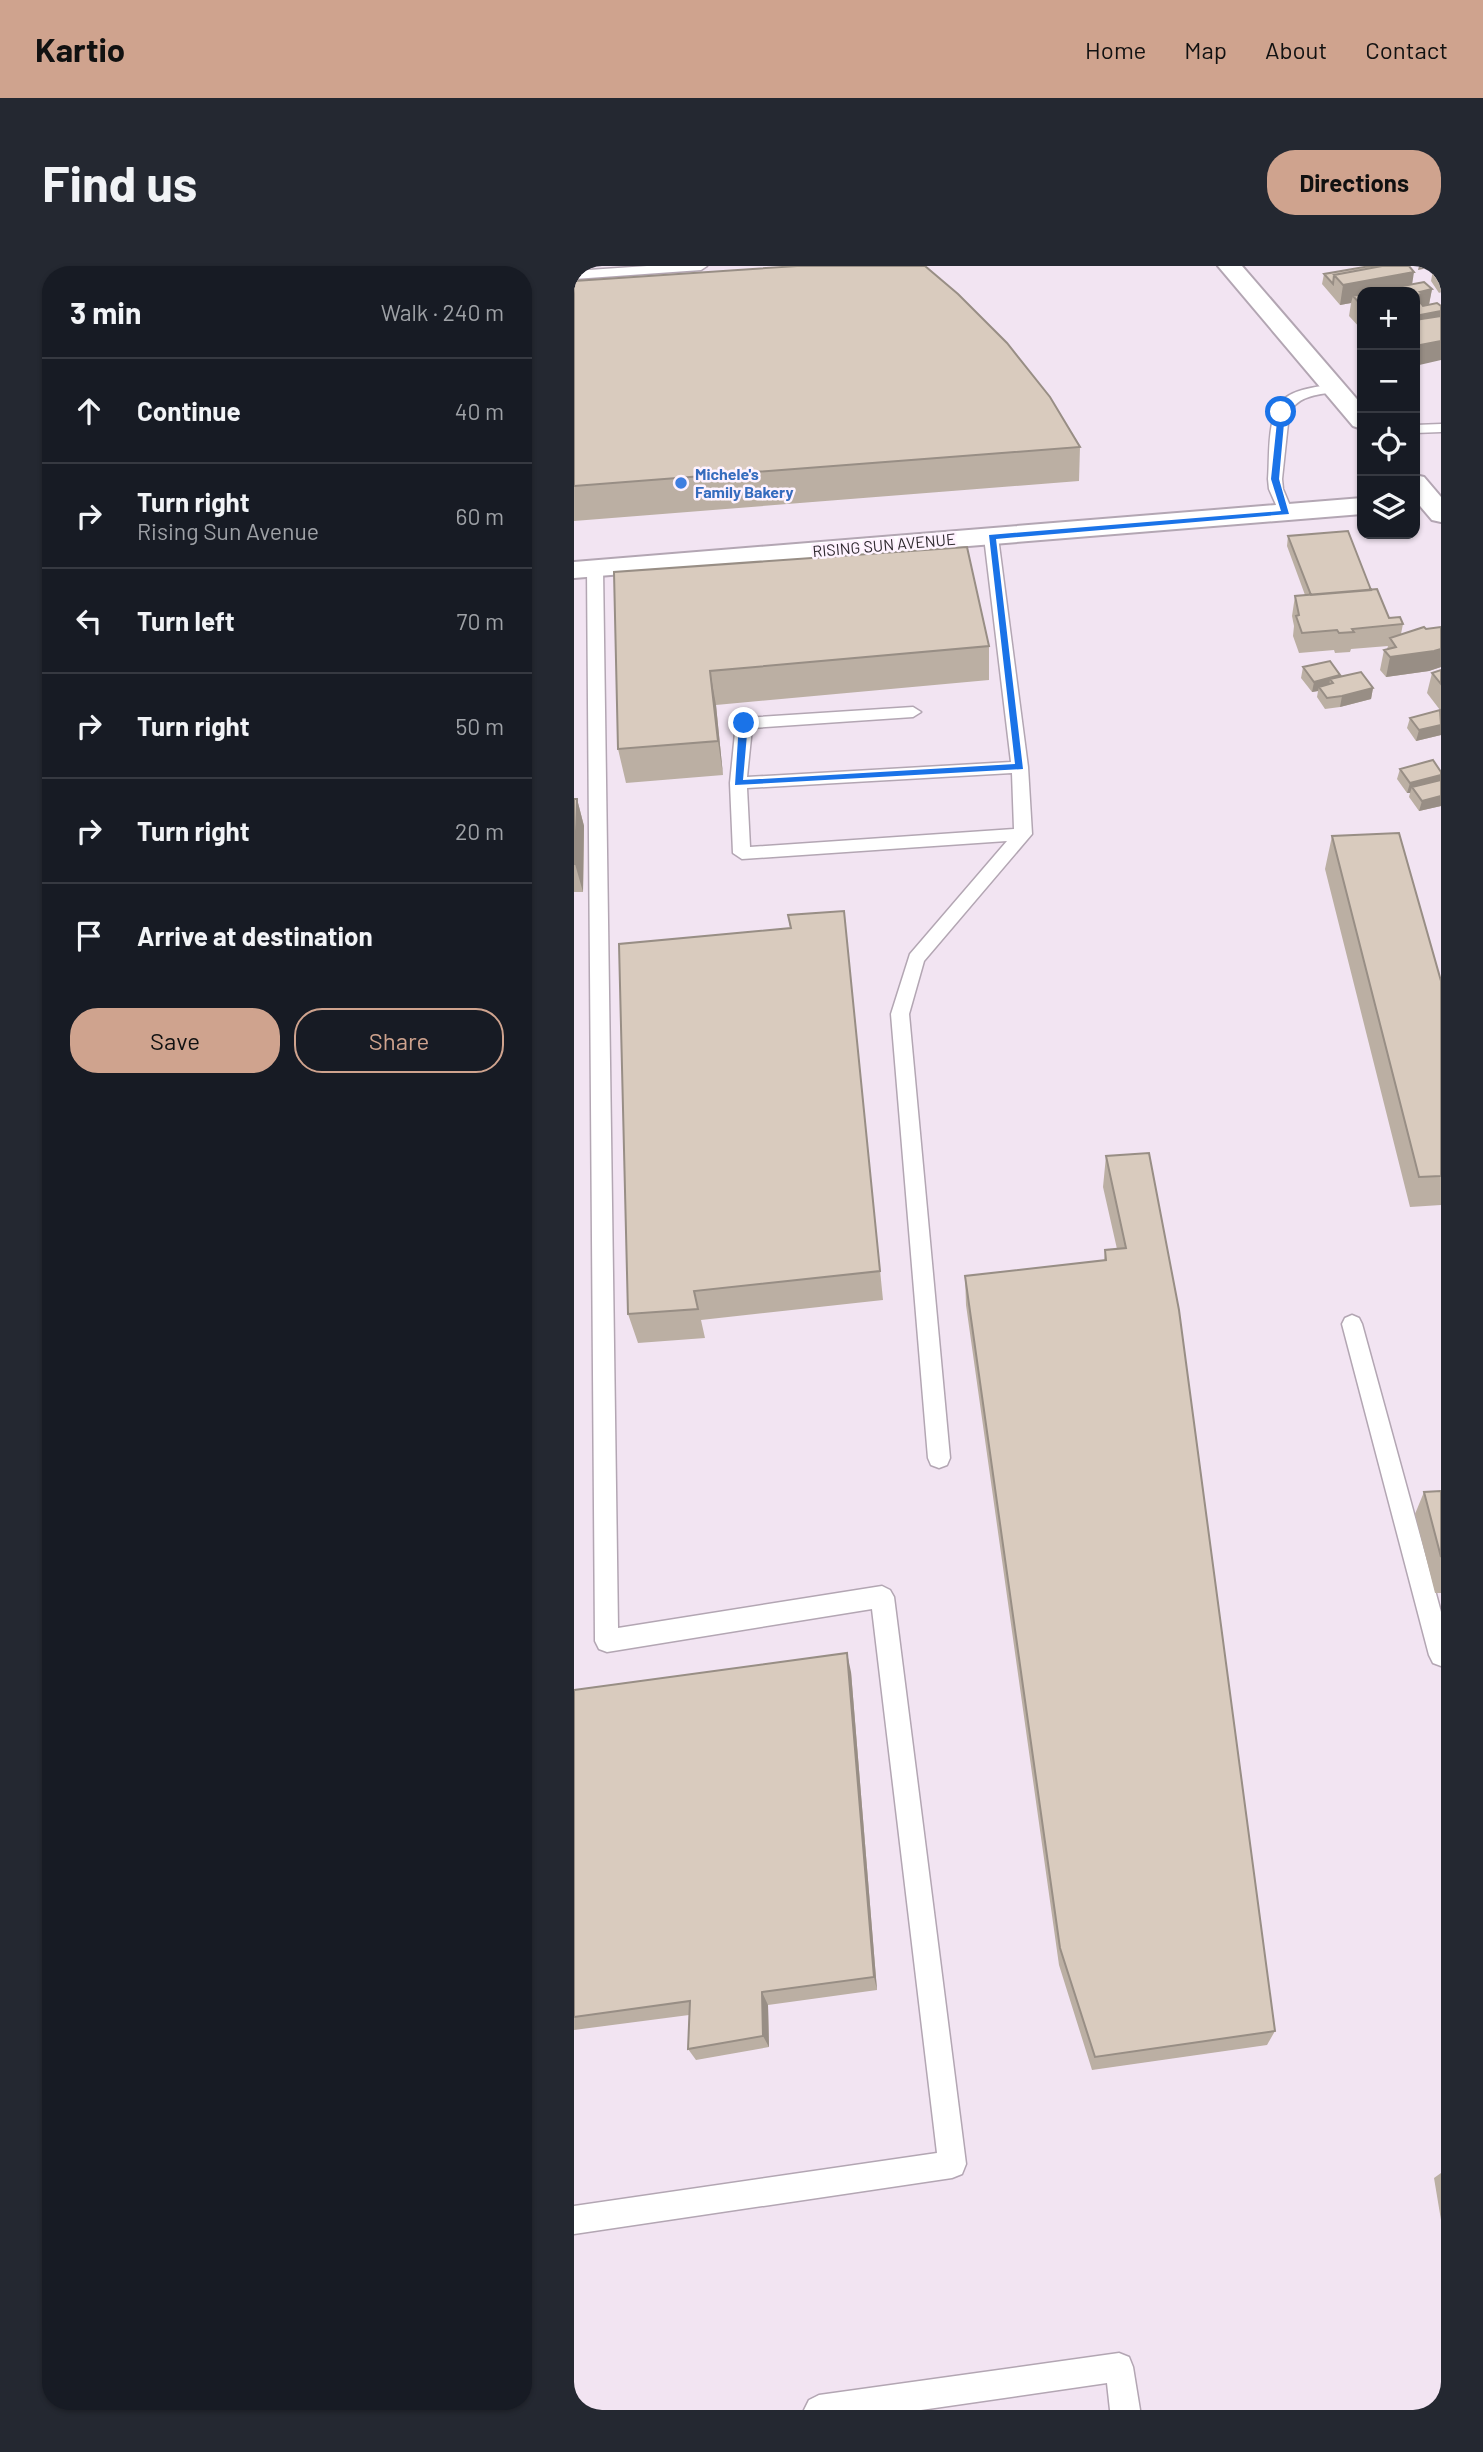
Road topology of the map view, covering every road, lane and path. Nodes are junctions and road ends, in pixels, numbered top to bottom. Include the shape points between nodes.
1 (701, 266) edge
2 (1230, 266) edge
3 (574, 275) edge
4 (1334, 388) junction
5 (1357, 416) edge
6 (1441, 428) edge
7 (1420, 429) edge
8 (1357, 506) edge
9 (1286, 513) junction
10 (991, 537) junction
11 (585, 569) edge
12 (914, 712) dead end
13 (1020, 767) junction
14 (738, 783) junction
15 (1023, 834) junction
16 (1352, 1324) dead end
17 (939, 1458) dead end
18 (1441, 1655) edge
19 (574, 2220) edge
20 (819, 2410) edge
21 (1125, 2410) edge

1 - 3 lane
2 - 4 main road
4 - 5 main road
4 - 9 lane via 1302,394 1288,401 1281,412 1275,479
6 - 7 lane
8 - 9 main road, RISING SUN AVENUE
9 - 10 main road, RISING SUN AVENUE
10 - 11 main road, RISING SUN AVENUE
10 - 13 lane
11 - 19 lane via 607,1641 882,1597 952,2164
12 - 14 lane via 744,723
13 - 14 lane
13 - 15 lane
14 - 15 lane via 742,853
15 - 17 lane via 916,959 900,1014
16 - 18 lane
20 - 21 lane via 1119,2367

